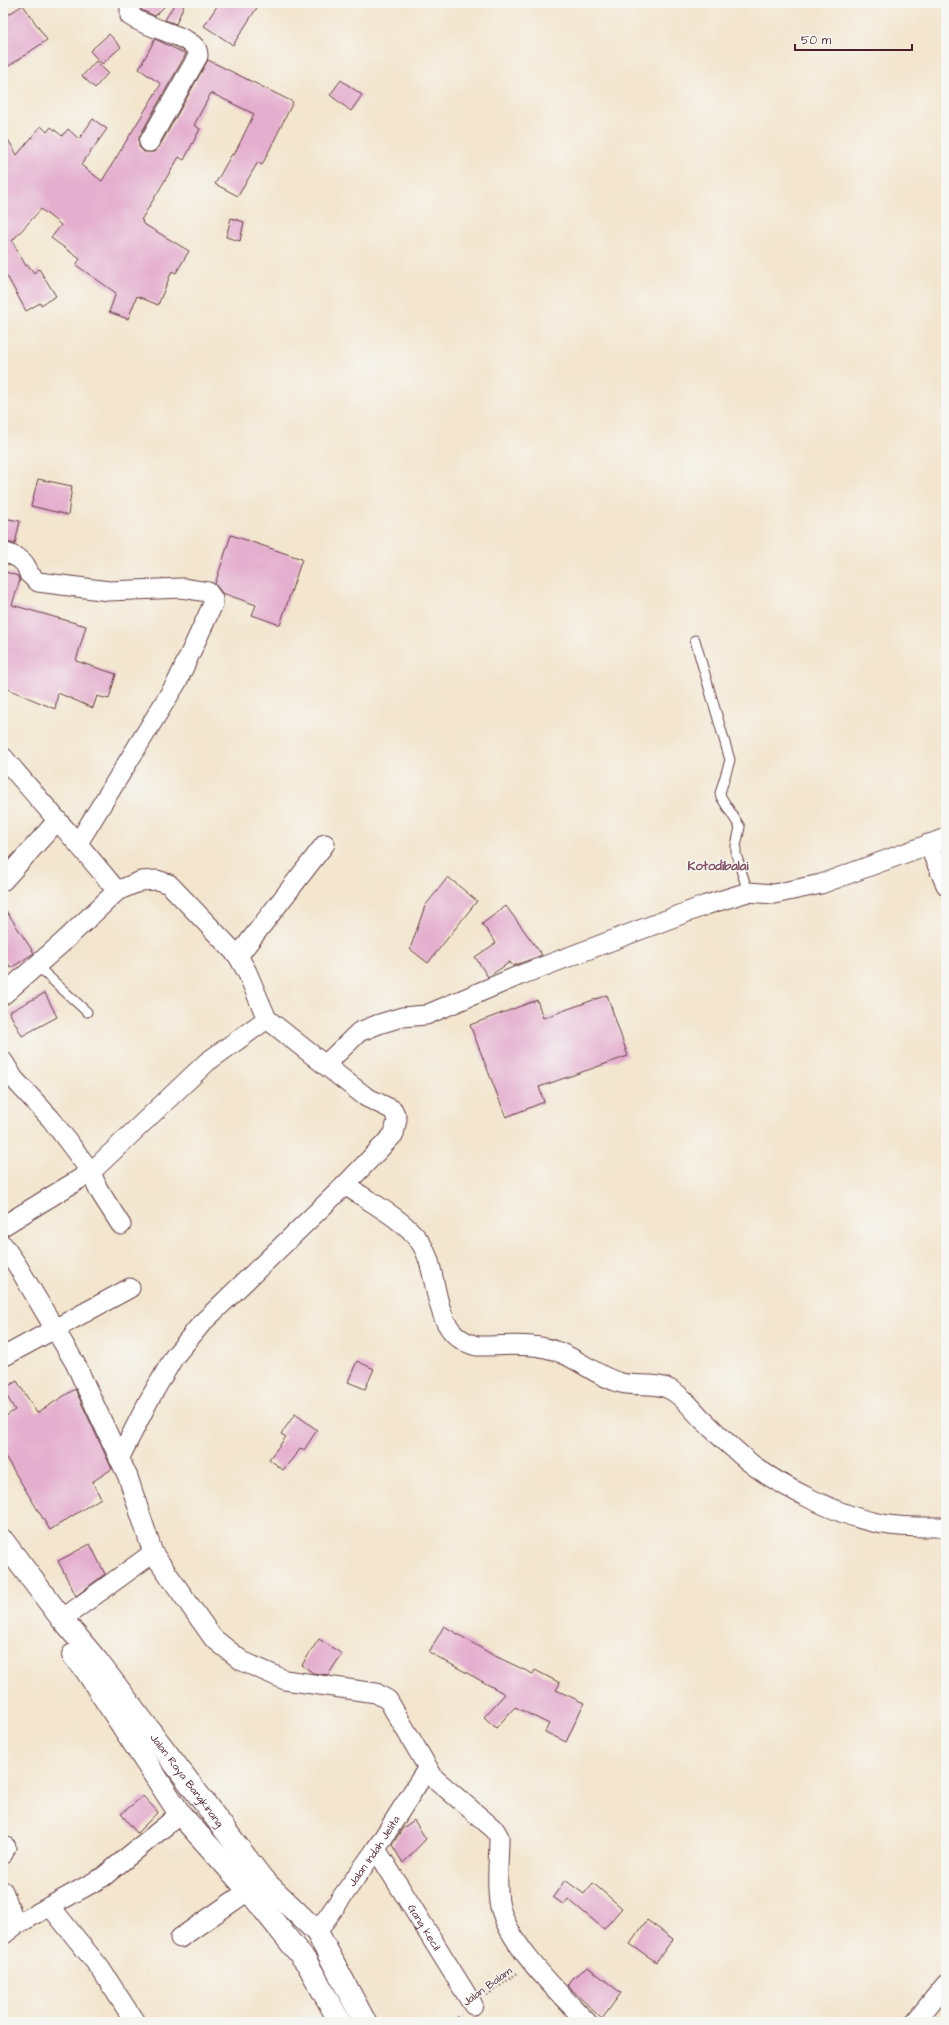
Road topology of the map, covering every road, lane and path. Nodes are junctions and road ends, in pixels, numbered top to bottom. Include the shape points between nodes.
1 (130, 3) edge
2 (150, 142) dead end
3 (3, 552) edge
4 (695, 640) dead end
5 (3, 757) edge
6 (57, 821) junction
7 (946, 838) edge
8 (78, 843) junction
9 (325, 844) dead end
10 (928, 844) junction
11 (3, 881) edge
12 (946, 885) edge
13 (117, 891) junction
14 (748, 892) junction
15 (238, 956) junction
16 (36, 965) junction
17 (3, 995) edge
18 (87, 1012) dead end
19 (267, 1019) junction
20 (3, 1061) edge
21 (325, 1065) junction
22 (91, 1172) junction
23 (345, 1185) junction
24 (121, 1225) dead end
25 (3, 1226) edge
26 (3, 1245) edge
27 (130, 1288) dead end
28 (55, 1329) junction
29 (3, 1357) edge
30 (119, 1459) junction
31 (946, 1527) edge
32 (3, 1541) edge
33 (153, 1553) junction
34 (3, 1563) edge
35 (62, 1619) junction
36 (92, 1666) junction
37 (427, 1768) junction
38 (180, 1814) junction
39 (376, 1849) junction
40 (256, 1886) junction
41 (3, 1891) edge
42 (50, 1906) junction
43 (9, 1930) edge
44 (317, 1932) junction
45 (180, 1938) dead end
46 (532, 1963) junction
47 (946, 1984) edge
48 (473, 2005) junction
49 (135, 2022) edge
50 (340, 2022) edge
51 (365, 2022) edge
52 (451, 2022) edge
53 (587, 2022) edge
54 (915, 2022) edge

1 - 2 street via 130,16 140,23 189,42 196,48 198,56
3 - 8 street via 18,557 27,566 29,574 38,582 109,591 182,588 208,592 213,599 177,682
4 - 14 lane via 730,760 720,793 740,826 736,854
5 - 6 street
6 - 8 street
6 - 11 street
7 - 10 street
8 - 13 street
9 - 15 street
10 - 12 street
10 - 14 street via 821,884 774,894
13 - 15 street via 141,881 157,880 169,884
13 - 16 street
14 - 21 street via 706,905 518,976 426,1015 402,1017 359,1032
15 - 19 street
16 - 17 street
16 - 18 lane
19 - 21 street
19 - 22 street via 207,1062
20 - 22 street via 14,1079 51,1119
21 - 23 street via 366,1097 393,1110 397,1119 394,1134
22 - 24 street via 98,1189
22 - 25 street
23 - 30 street via 202,1323 183,1346 149,1400
23 - 31 street via 410,1229 428,1260 444,1317 454,1333 467,1344 548,1348 619,1383 651,1384 671,1390 685,1400 743,1457 775,1481 842,1512 881,1524 911,1528
26 - 28 street
27 - 28 street
28 - 29 street
28 - 30 street via 76,1363
30 - 33 street via 128,1477
32 - 35 highway, Jalan Raya Bangkinang
33 - 35 street
33 - 37 street via 213,1638 242,1661 285,1680 376,1692 388,1700
34 - 36 highway, Jalan Raya Bangkinang via 38,1611
35 - 36 highway, Jalan Raya Bangkinang
36 - 38 highway, Jalan Raya Bangkinang
36 - 40 highway, Jalan Raya Bangkinang
37 - 39 street, Jalan Indah Jelita
37 - 46 street via 434,1778 495,1830 499,1837 499,1901 508,1927
38 - 40 highway, Jalan Raya Bangkinang
38 - 42 street via 103,1877
39 - 44 street, Jalan Indah Jelita
39 - 48 street, Gang kecil
40 - 44 highway, Jalan Raya Bangkinang
40 - 45 street
40 - 50 highway, Jalan Raya Bangkinang via 307,1963
41 - 43 street
42 - 43 street
42 - 49 street via 100,1968
44 - 51 highway, Jalan Raya Bangkinang
46 - 48 path, Jalan Balam
46 - 53 street
47 - 54 street
48 - 52 path, Jalan Balam

